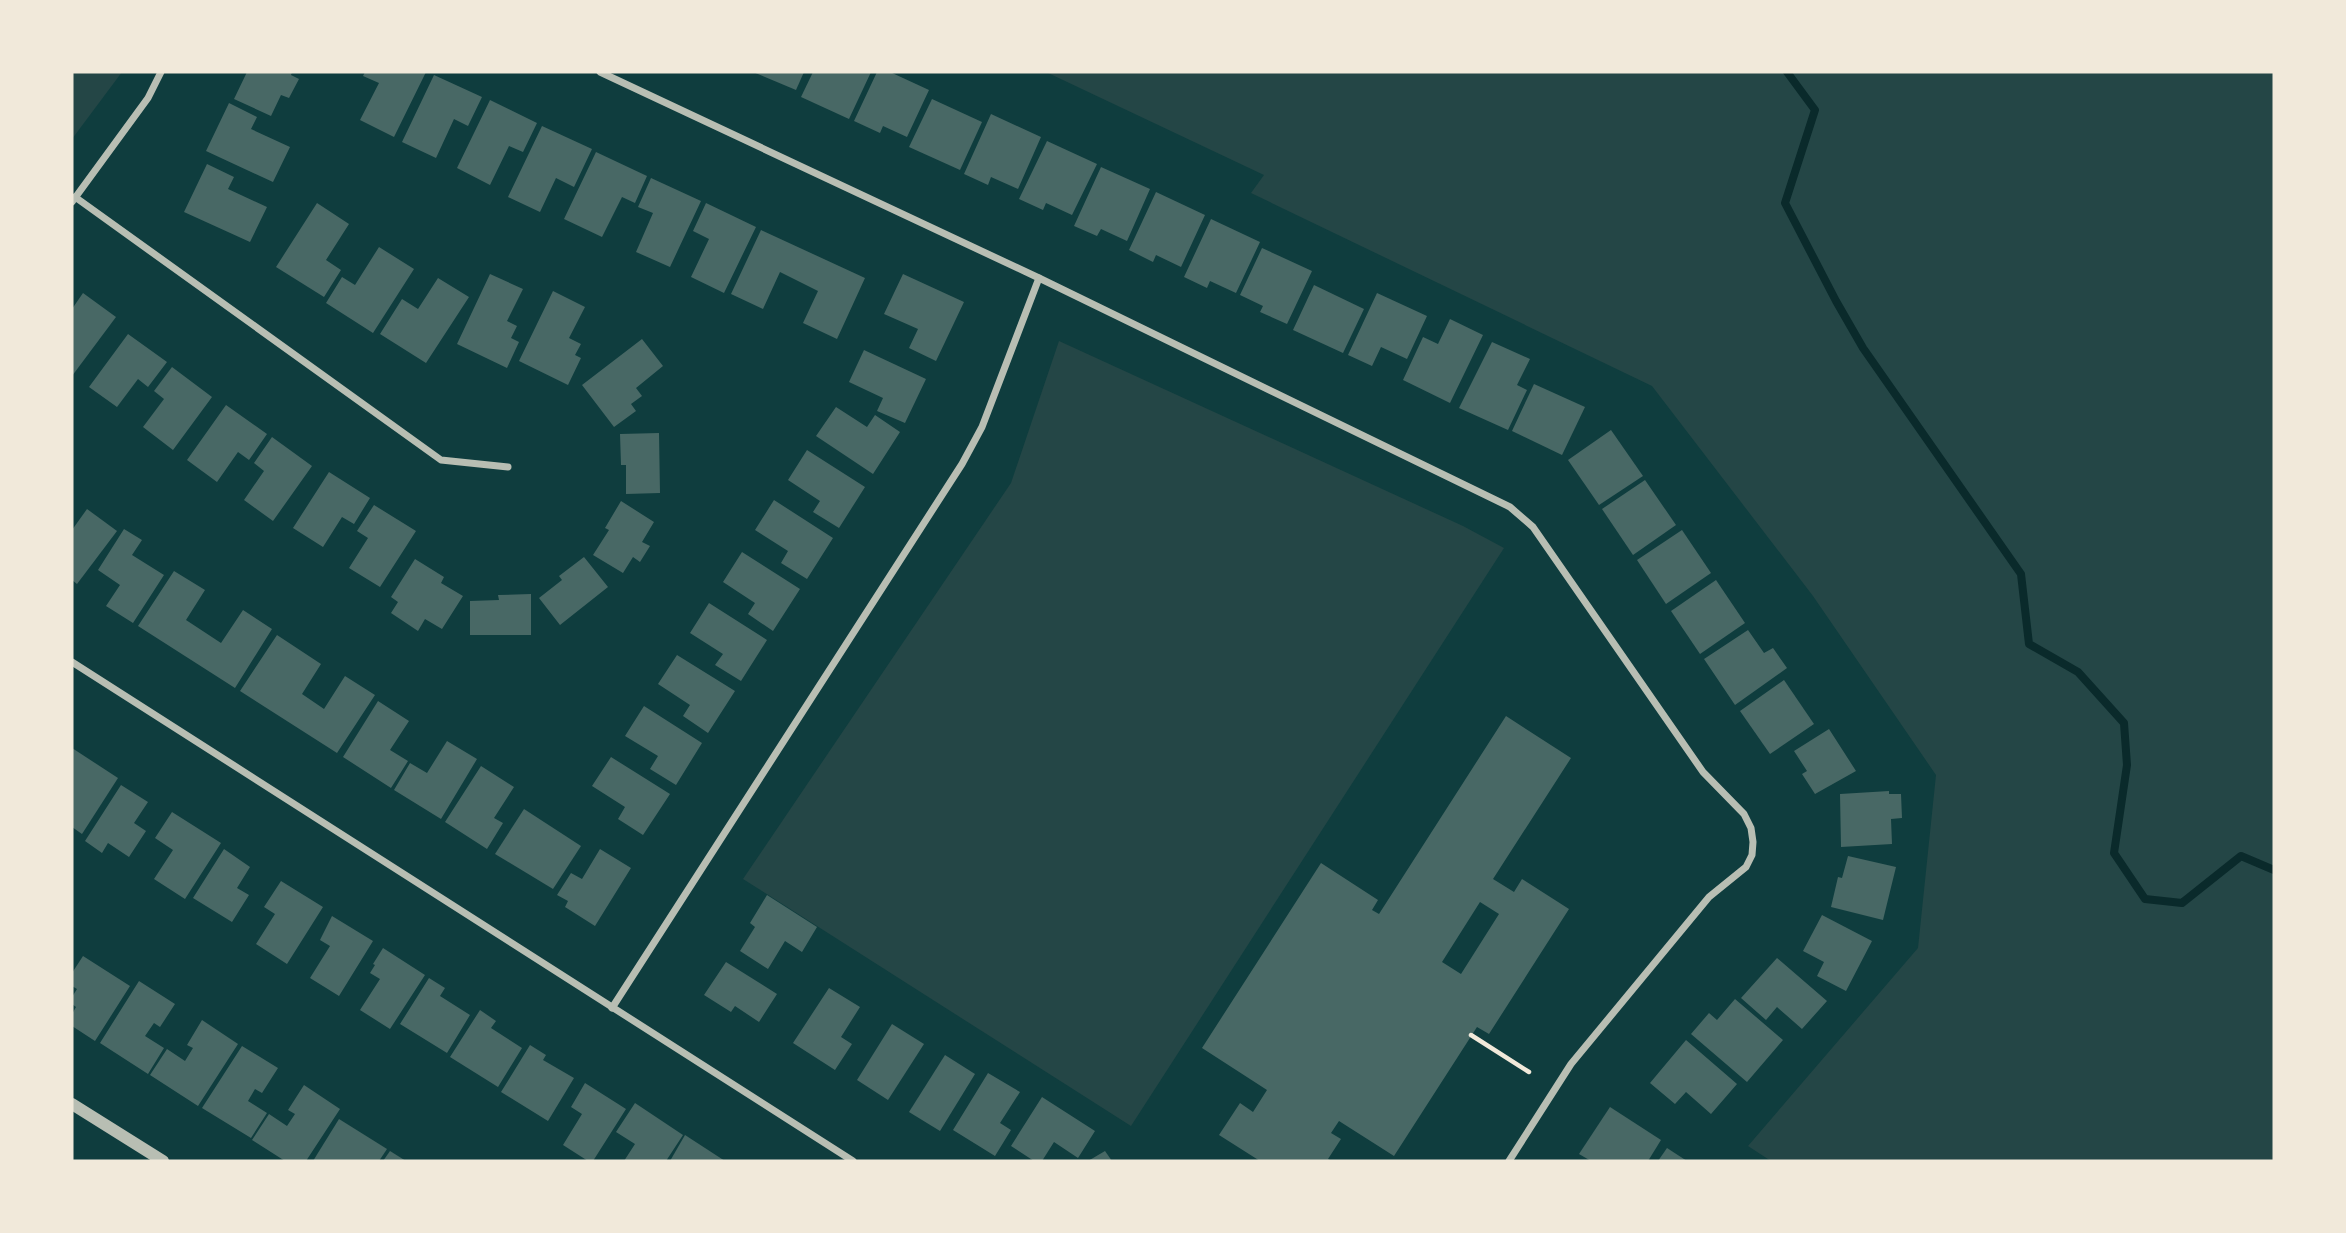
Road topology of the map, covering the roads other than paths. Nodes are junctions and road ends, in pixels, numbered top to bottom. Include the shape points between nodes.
1 (161, 72) edge
2 (600, 72) edge
3 (74, 200) edge
4 (1039, 278) junction
5 (508, 467) dead end
6 (72, 662) edge
7 (612, 1008) junction
8 (72, 1104) edge
9 (163, 1161) edge
10 (853, 1161) edge
11 (1509, 1161) edge

1 - 3 street
2 - 4 street
3 - 5 street via 441,460
4 - 7 street via 982,427 962,464
4 - 11 street via 1510,507 1533,527 1703,772 1744,814 1753,842 1746,867 1709,897 1571,1064
6 - 7 street
7 - 10 street
8 - 9 street

